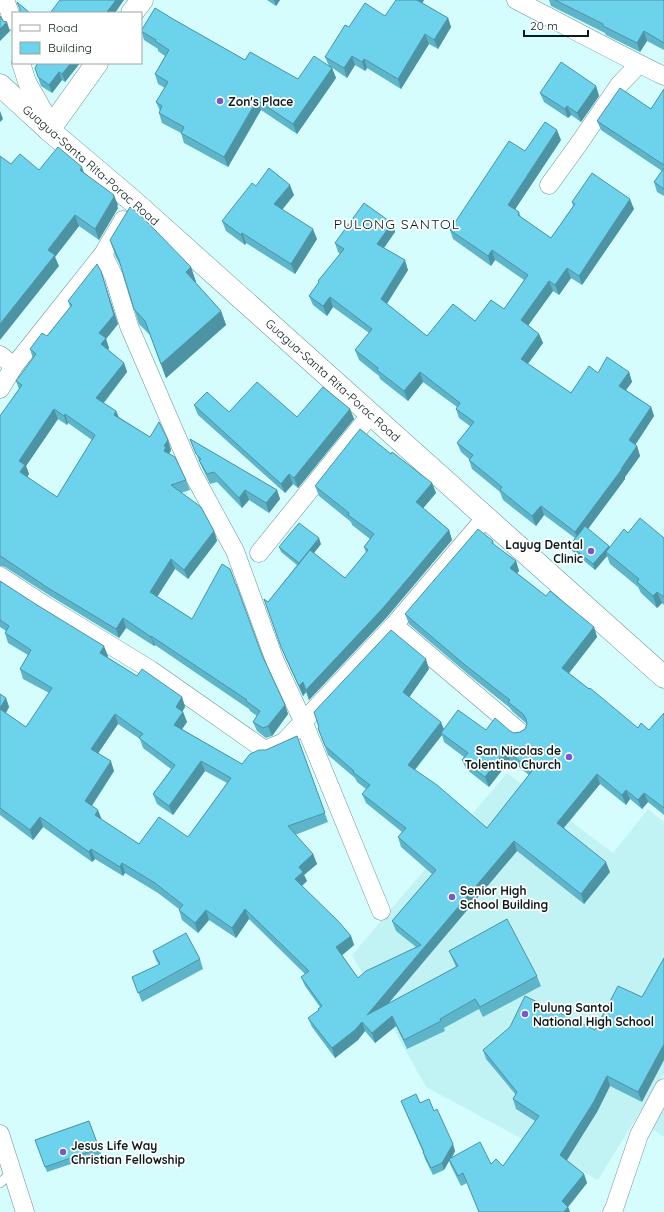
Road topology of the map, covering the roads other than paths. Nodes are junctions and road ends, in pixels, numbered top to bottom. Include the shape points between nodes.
1 (5, 0) edge
2 (142, 0) edge
3 (516, 0) edge
4 (133, 12) edge
5 (12, 18) edge
6 (21, 64) edge
7 (96, 64) edge
8 (639, 64) junction
9 (664, 76) edge
10 (0, 85) edge
11 (51, 128) junction
12 (549, 185) dead end
13 (134, 202) junction
14 (103, 254) junction
15 (0, 355) edge
16 (14, 366) junction
17 (0, 389) edge
18 (371, 414) junction
19 (486, 517) junction
20 (259, 553) dead end
21 (0, 576) edge
22 (394, 625) junction
23 (664, 677) edge
24 (303, 721) junction
25 (520, 732) edge
26 (381, 911) dead end
27 (664, 1088) edge
28 (0, 1134) edge
29 (6, 1177) edge
30 (615, 1211) edge
31 (25, 1212) edge

1 - 5 street
2 - 4 main road
3 - 8 street
6 - 11 street via 27,82
7 - 11 main road
8 - 9 street
8 - 12 street via 619,85
10 - 11 main road, Guagua-Santa Rita-Porac Road
11 - 13 main road, Guagua-Santa Rita-Porac Road
13 - 14 street
13 - 18 main road, Guagua-Santa Rita-Porac Road
14 - 16 street
14 - 24 street via 114,277 129,326 192,472 234,551 275,662
15 - 16 street
16 - 17 street
18 - 19 main road, Guagua-Santa Rita-Porac Road
18 - 20 street
19 - 22 street
19 - 23 main road, Guagua-Santa Rita-Porac Road
21 - 24 street via 150,670 265,750 284,742
22 - 24 street
22 - 25 street
24 - 26 street
27 - 30 street via 639,1135
28 - 29 street
29 - 31 street

